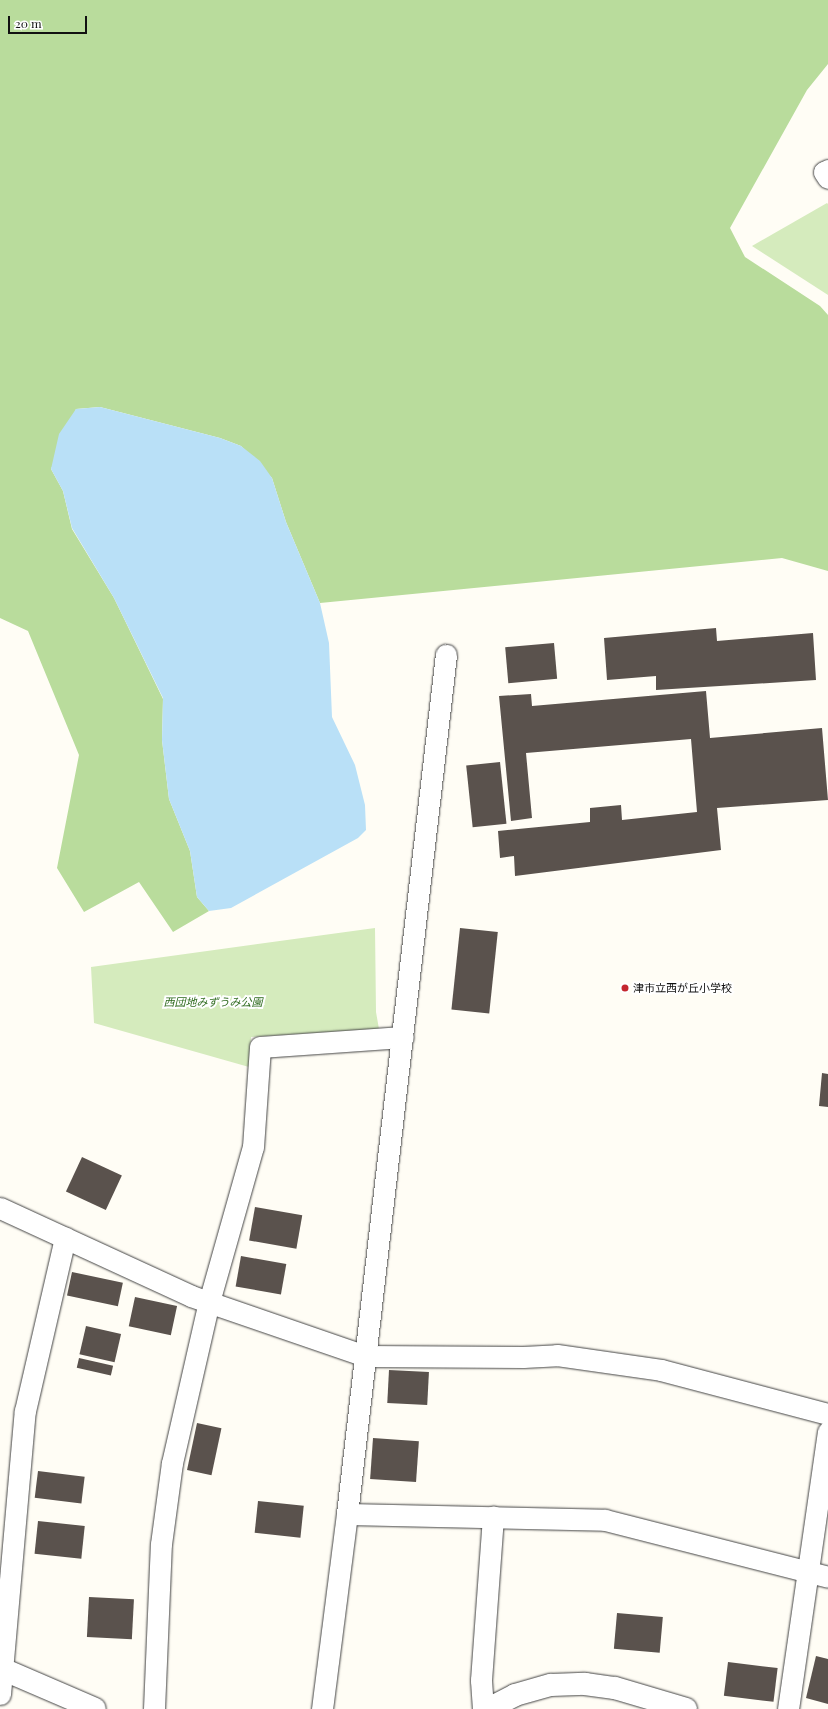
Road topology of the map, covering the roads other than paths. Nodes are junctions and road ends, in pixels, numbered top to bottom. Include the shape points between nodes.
1 (828, 170) edge
2 (828, 178) edge
3 (446, 655) dead end
4 (403, 1037) junction
5 (0, 1208) edge
6 (65, 1238) junction
7 (209, 1302) junction
8 (365, 1356) junction
9 (828, 1414) edge
10 (828, 1432) edge
11 (347, 1514) junction
12 (493, 1516) junction
13 (807, 1572) junction
14 (828, 1577) edge
15 (1, 1669) edge
16 (0, 1694) edge
17 (95, 1709) edge
18 (154, 1709) edge
19 (322, 1709) edge
20 (483, 1709) edge
21 (488, 1709) edge
22 (686, 1709) edge
23 (788, 1709) edge

1 - 2 street via 824,172
3 - 4 street
4 - 7 street via 260,1047 253,1147
4 - 8 street
5 - 6 street
6 - 7 street
6 - 15 street via 25,1411
7 - 8 street
7 - 18 street via 166,1500 161,1544
8 - 9 street via 557,1355 661,1370
8 - 11 street
10 - 13 street
11 - 12 street
11 - 19 street
12 - 13 street via 605,1520
12 - 20 street via 481,1680
13 - 14 street
13 - 23 street
15 - 16 street
15 - 17 street
21 - 22 street via 515,1695 551,1685 585,1684 614,1688

